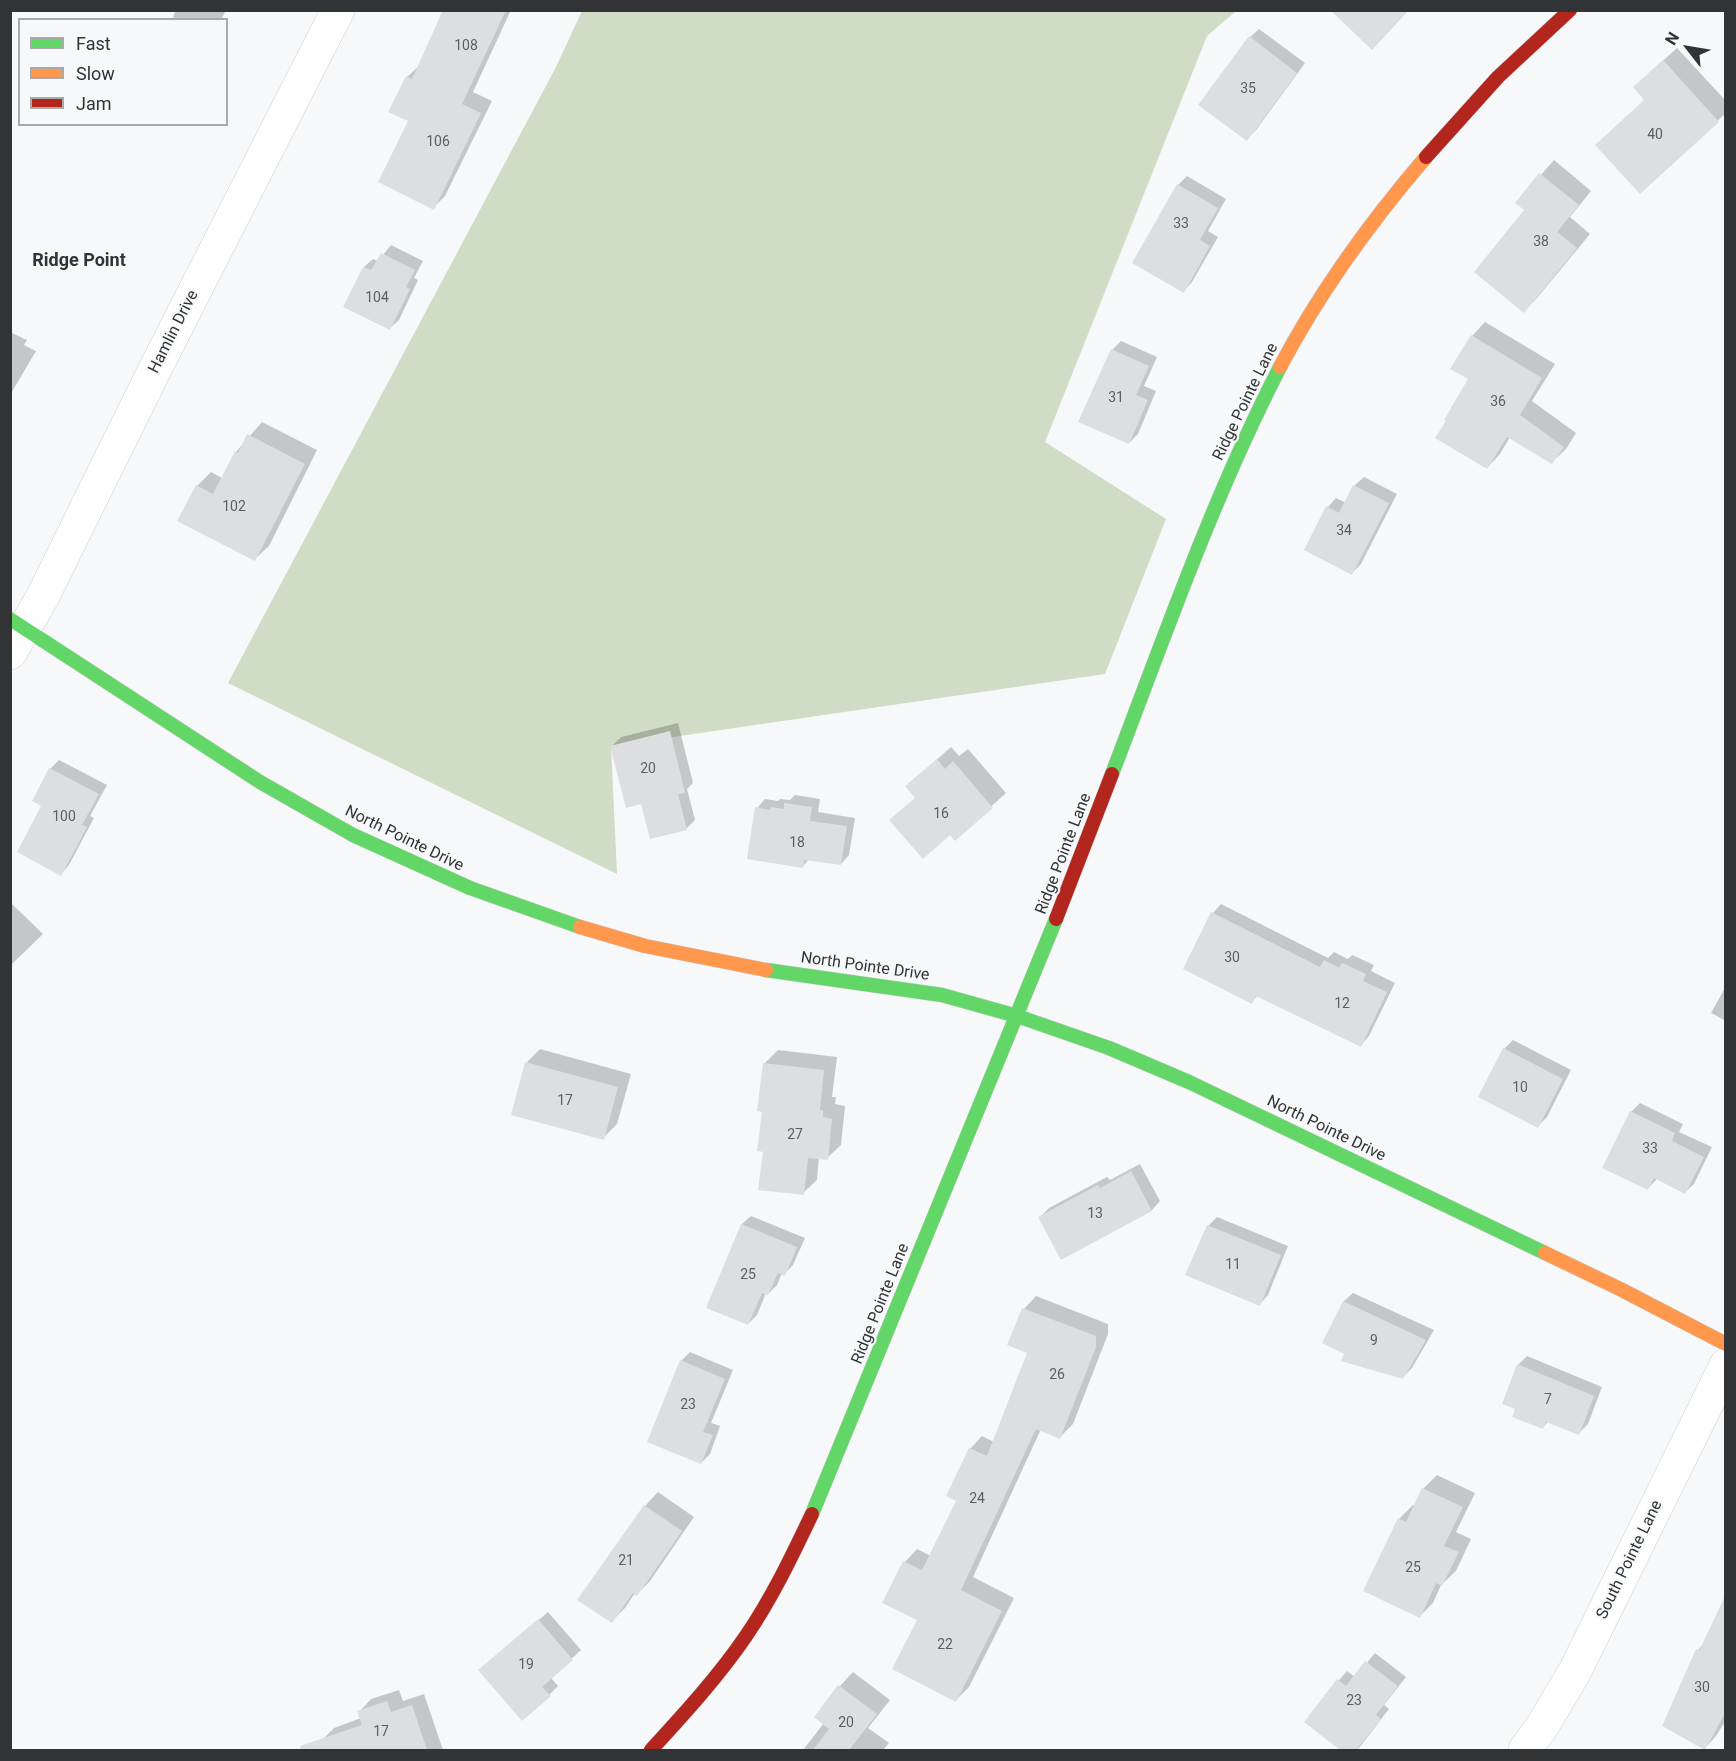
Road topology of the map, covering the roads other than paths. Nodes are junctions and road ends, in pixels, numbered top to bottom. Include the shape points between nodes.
1 (338, 10) edge
2 (1570, 10) edge
3 (15, 633) edge
4 (1017, 1016) junction
5 (1725, 1344) edge
6 (1725, 1365) edge
7 (651, 1750) edge
8 (1525, 1750) edge

1 - 3 street, Hamlin Drive
2 - 4 street, Ridge Pointe Lane via 1498,77 1424,159 1348,257 1295,339 1251,424 1197,555
3 - 4 street, North Pointe Drive via 353,835 470,888 550,918 645,946 739,966 942,995
4 - 5 street, North Pointe Drive via 1109,1048 1189,1082 1620,1289
4 - 7 street, Ridge Pointe Lane via 826,1483 789,1564 748,1633 699,1698
6 - 8 street, South Pointe Lane via 1575,1671

